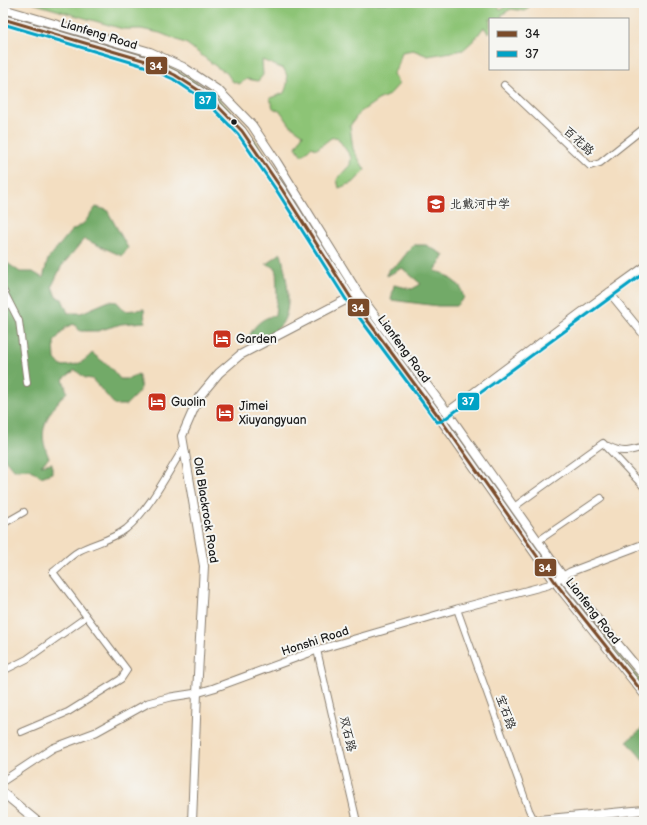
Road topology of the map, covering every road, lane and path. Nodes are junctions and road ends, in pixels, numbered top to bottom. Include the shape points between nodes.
1 (3, 9) edge
2 (3, 19) edge
3 (504, 85) dead end
4 (644, 128) edge
5 (644, 267) edge
6 (3, 290) edge
7 (609, 292) junction
8 (355, 295) junction
9 (644, 335) edge
10 (27, 383) dead end
11 (447, 412) junction
12 (439, 417) junction
13 (603, 443) junction
14 (184, 447) junction
15 (644, 447) edge
16 (644, 487) edge
17 (601, 498) dead end
18 (514, 507) junction
19 (24, 512) dead end
20 (3, 524) edge
21 (538, 541) junction
22 (644, 544) edge
23 (563, 576) junction
24 (554, 581) junction
25 (457, 609) junction
26 (82, 620) dead end
27 (317, 650) junction
28 (3, 671) edge
29 (644, 676) edge
30 (197, 693) junction
31 (644, 694) edge
32 (21, 732) dead end
33 (3, 782) edge
34 (3, 793) edge
35 (644, 810) edge
36 (535, 821) edge
37 (38, 822) edge
38 (192, 822) edge
39 (356, 822) edge
40 (517, 822) edge

1 - 8 main road, Lianfeng Road via 150,52 183,67 219,91 252,125 276,161
2 - 8 main road, Lianfeng Road via 146,61 175,75 209,97 242,131
3 - 4 street, 百花路 via 590,166 600,163
5 - 7 street
6 - 10 street via 19,320
7 - 9 street
7 - 11 street
8 - 11 main road, Lianfeng Road
8 - 12 main road, Lianfeng Road
8 - 14 main road, Old Blackrock Road via 240,355 219,373 199,397 182,436
11 - 12 street
11 - 18 main road, Lianfeng Road
12 - 24 main road, Lianfeng Road
13 - 15 street via 625,452
13 - 16 street
13 - 18 street
14 - 30 main road, Old Blackrock Road via 204,566
14 - 32 street via 154,494 126,529 111,539 78,551 53,572 127,670 121,679 68,712
17 - 21 street
18 - 21 main road, Lianfeng Road
19 - 20 street
21 - 23 main road, Lianfeng Road
22 - 23 street, Honshi Road
23 - 24 street, Honshi Road
23 - 29 main road, Lianfeng Road
24 - 25 street, Honshi Road via 548,585
24 - 31 main road, Lianfeng Road
25 - 27 street, Honshi Road
25 - 36 street, 宝石路
26 - 28 street via 27,659
27 - 30 street, Honshi Road
27 - 39 street, 双石路
30 - 33 street, Honshi Road via 148,703 96,732 53,748
30 - 38 main road, Old Blackrock Road
34 - 37 main road
35 - 36 main road
36 - 40 main road

